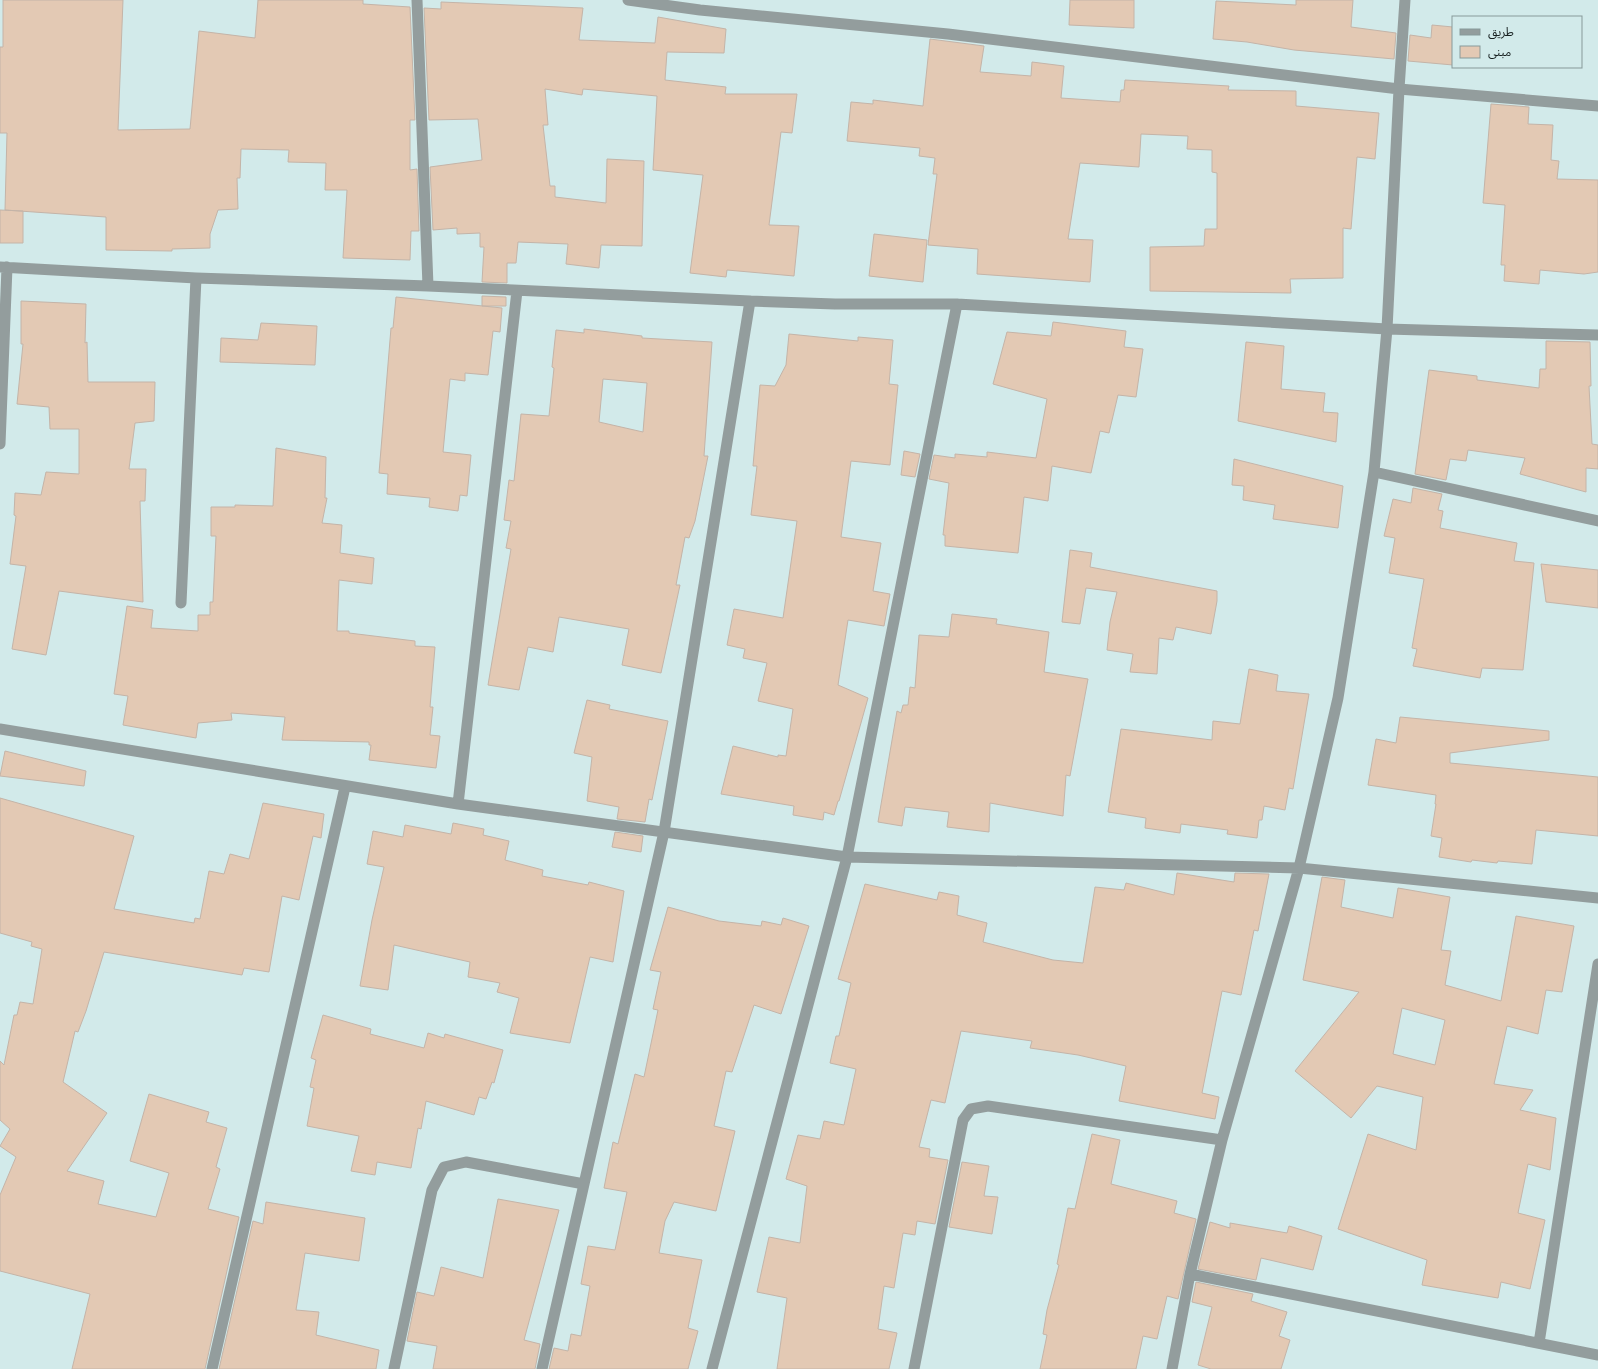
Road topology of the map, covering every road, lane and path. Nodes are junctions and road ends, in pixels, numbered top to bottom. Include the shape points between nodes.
1 (417, 0) edge
2 (628, 0) edge
3 (1405, 0) edge
4 (701, 5) edge
5 (1399, 89) junction
6 (1598, 106) edge
7 (4, 267) edge
8 (196, 278) junction
9 (428, 286) junction
10 (517, 291) junction
11 (750, 301) junction
12 (958, 304) junction
13 (1387, 329) junction
14 (1598, 335) edge
15 (0, 444) edge
16 (1374, 472) junction
17 (1598, 521) edge
18 (181, 603) dead end
19 (0, 729) edge
20 (345, 787) junction
21 (458, 804) junction
22 (664, 832) junction
23 (847, 857) junction
24 (1300, 868) junction
25 (1598, 898) edge
26 (1598, 964) edge
27 (1222, 1140) junction
28 (584, 1184) junction
29 (1190, 1274) junction
30 (1539, 1343) junction
31 (1598, 1355) edge
32 (212, 1369) edge
33 (394, 1369) edge
34 (542, 1369) edge
35 (712, 1369) edge
36 (914, 1369) edge
37 (1172, 1369) edge

1 - 9 street
2 - 4 street
3 - 5 street
4 - 5 street
5 - 6 street
5 - 13 street
7 - 8 street
7 - 15 street
8 - 9 street
8 - 18 street
9 - 10 street
10 - 11 street
10 - 21 street
11 - 12 street
11 - 22 street
12 - 13 street
12 - 23 street
13 - 14 street
13 - 16 street
16 - 17 street
16 - 24 street via 1338,698
19 - 20 street
20 - 21 street
20 - 32 street
21 - 22 street
22 - 23 street
22 - 28 street
23 - 24 street
23 - 35 street
24 - 25 street
24 - 27 street
26 - 30 street
27 - 29 street
27 - 36 street via 988,1106 971,1109 963,1120
28 - 33 street via 466,1162 444,1167 432,1190
28 - 34 street
29 - 30 street
29 - 37 street
30 - 31 street

